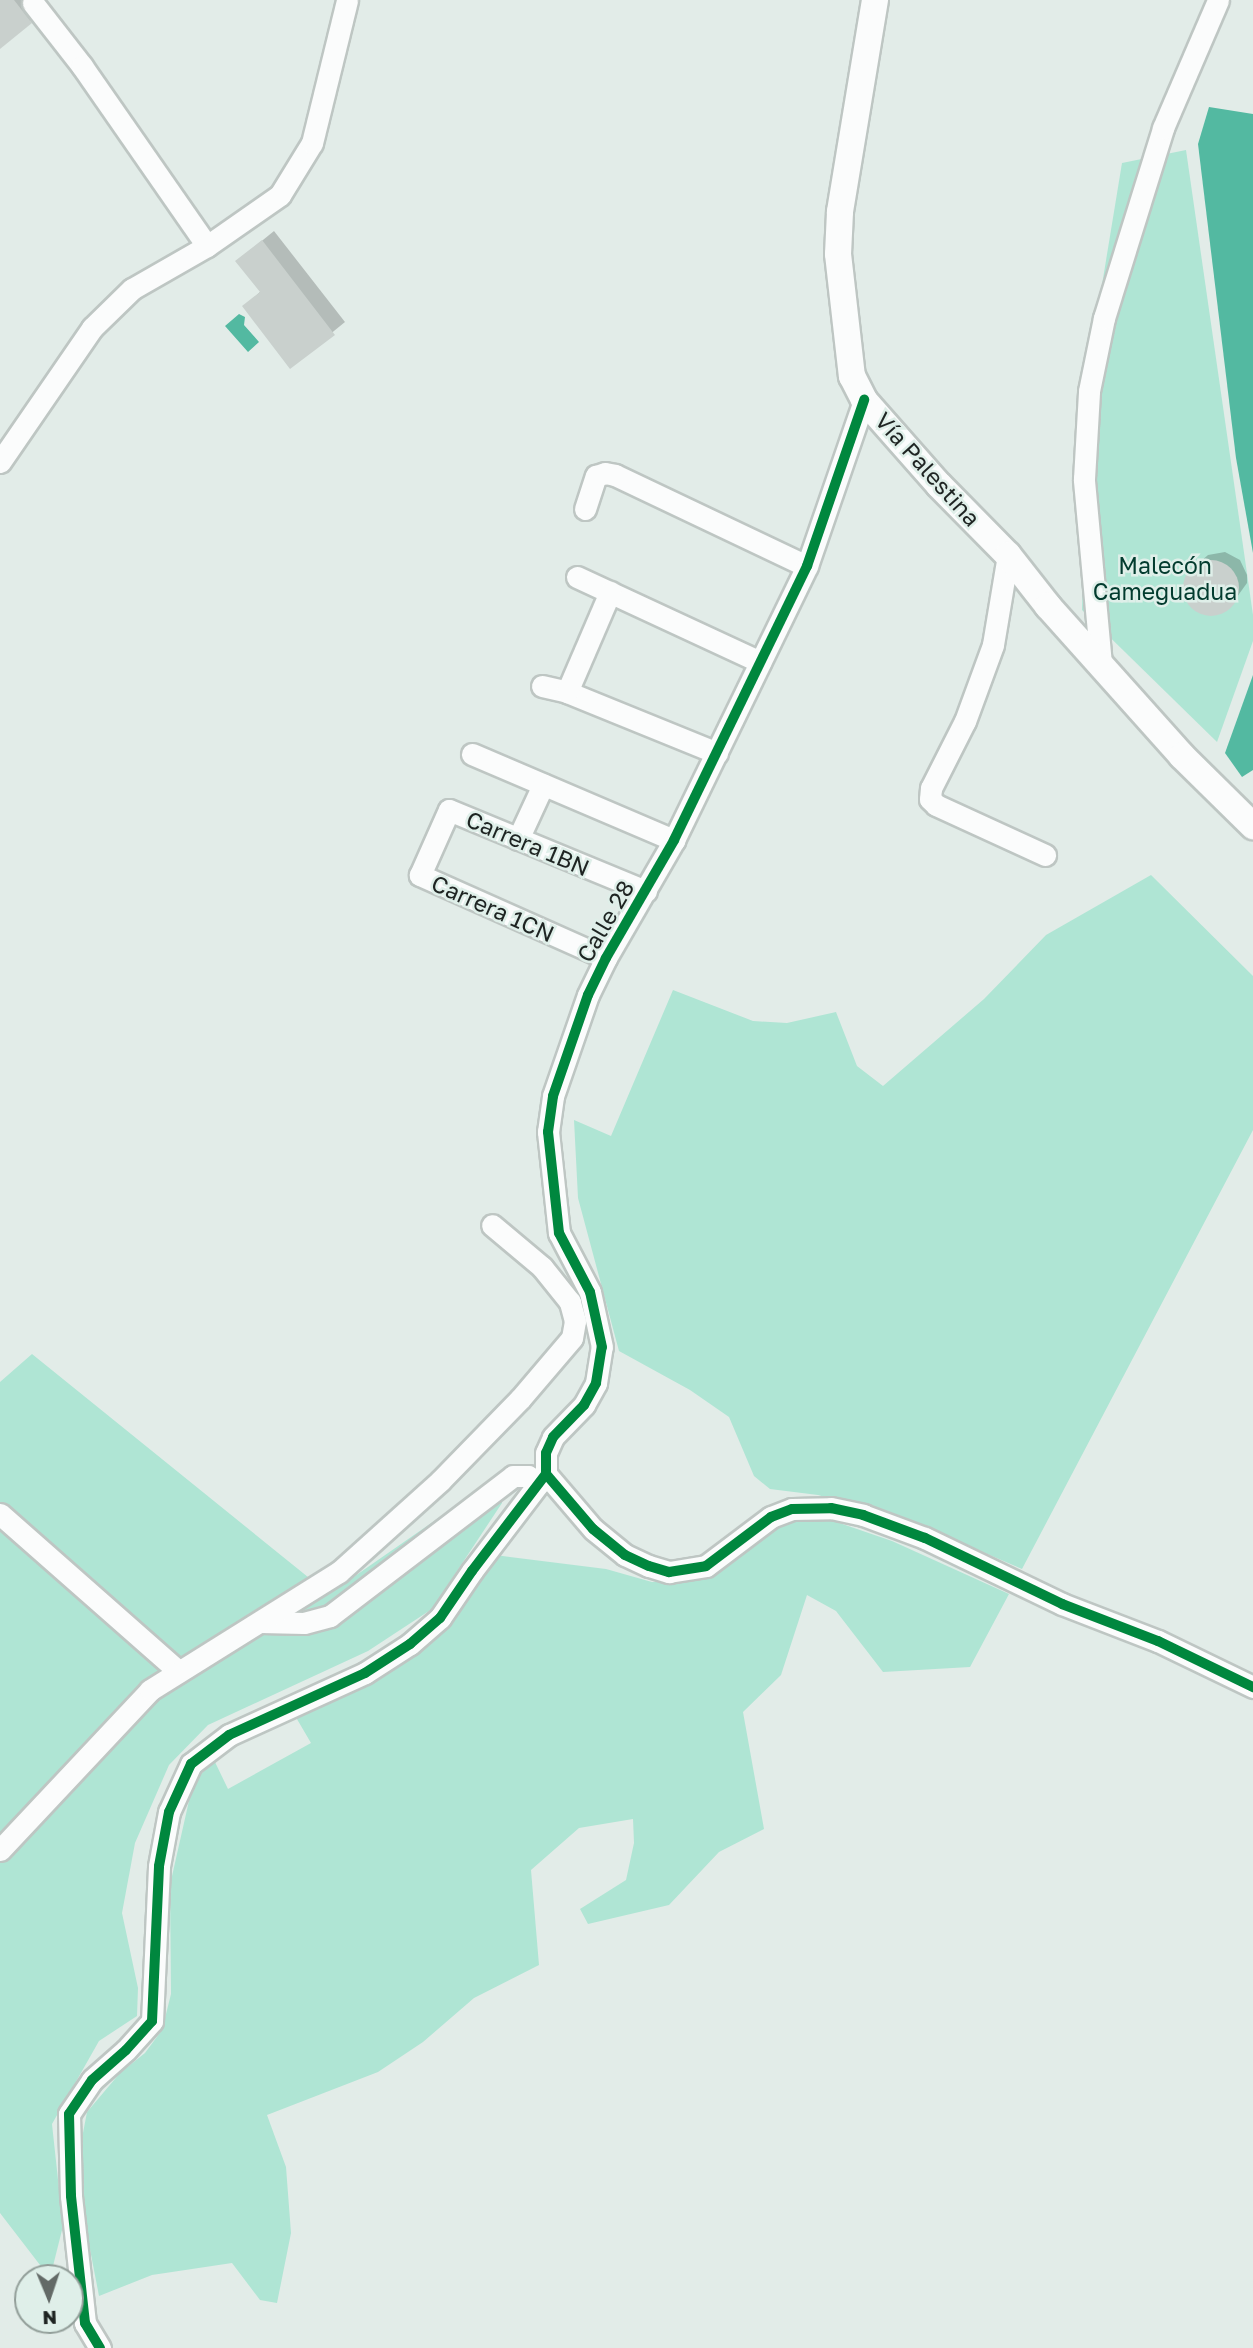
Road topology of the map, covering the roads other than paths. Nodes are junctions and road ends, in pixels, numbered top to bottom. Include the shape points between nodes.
1 (347, 0) edge
2 (875, 0) edge
3 (1218, 0) edge
4 (33, 3) dead end
5 (207, 246) junction
6 (864, 400) junction
7 (0, 462) edge
8 (585, 509) dead end
9 (1008, 555) junction
10 (807, 566) junction
11 (577, 577) dead end
12 (610, 592) junction
13 (760, 662) junction
14 (1101, 664) junction
15 (542, 686) dead end
16 (567, 692) junction
17 (717, 753) junction
18 (472, 754) dead end
19 (543, 785) junction
20 (1248, 821) edge
21 (518, 839) junction
22 (674, 840) junction
23 (1045, 855) dead end
24 (420, 876) joint
25 (646, 891) junction
26 (606, 958) junction
27 (492, 1225) dead end
28 (542, 1479) junction
29 (0, 1514) edge
30 (261, 1622) junction
31 (178, 1671) junction
32 (1253, 1687) edge
33 (0, 1850) edge
34 (100, 2348) edge

1 - 5 street via 312,143 281,195
2 - 6 main road, Vía Palestina via 840,212 838,254 852,376
3 - 14 street via 1163,128 1104,318 1089,391 1084,479
4 - 5 street
5 - 7 street via 132,289 92,328
6 - 9 main road, Vía Palestina
6 - 10 street, Calle 28
8 - 10 street via 596,476 605,472
9 - 14 main road, Vía Palestina
9 - 23 street via 993,645 930,799
10 - 13 street, Calle 28
11 - 12 street
12 - 13 street
12 - 16 street
13 - 17 street, Calle 28
14 - 20 main road, Vía Palestina via 1182,756
15 - 16 street
16 - 17 street
17 - 22 street, Calle 28
18 - 19 street
19 - 21 street
19 - 22 street
21 - 24 street, Carrera 1BN via 449,810
21 - 25 street, Carrera 1BN
22 - 25 street, Calle 28
24 - 26 street, Carrera 1CN
25 - 26 street, Calle 28
26 - 28 street, Calle 28 via 588,995 553,1096 548,1132 559,1233 590,1292 602,1347 601,1364 584,1405 553,1437
27 - 30 street via 542,1267 570,1302 575,1321 572,1338 520,1399 390,1526 339,1572
28 - 30 street via 513,1476 330,1616 304,1623
28 - 32 street via 625,1555 669,1572 706,1566 771,1517 792,1509 811,1507 863,1515 925,1538
28 - 34 street via 440,1618 410,1644 366,1673 229,1735 191,1764 169,1812 159,1866 152,2021 92,2080 69,2114 71,2196 85,2323
29 - 31 street
30 - 31 street
31 - 33 street via 150,1690

